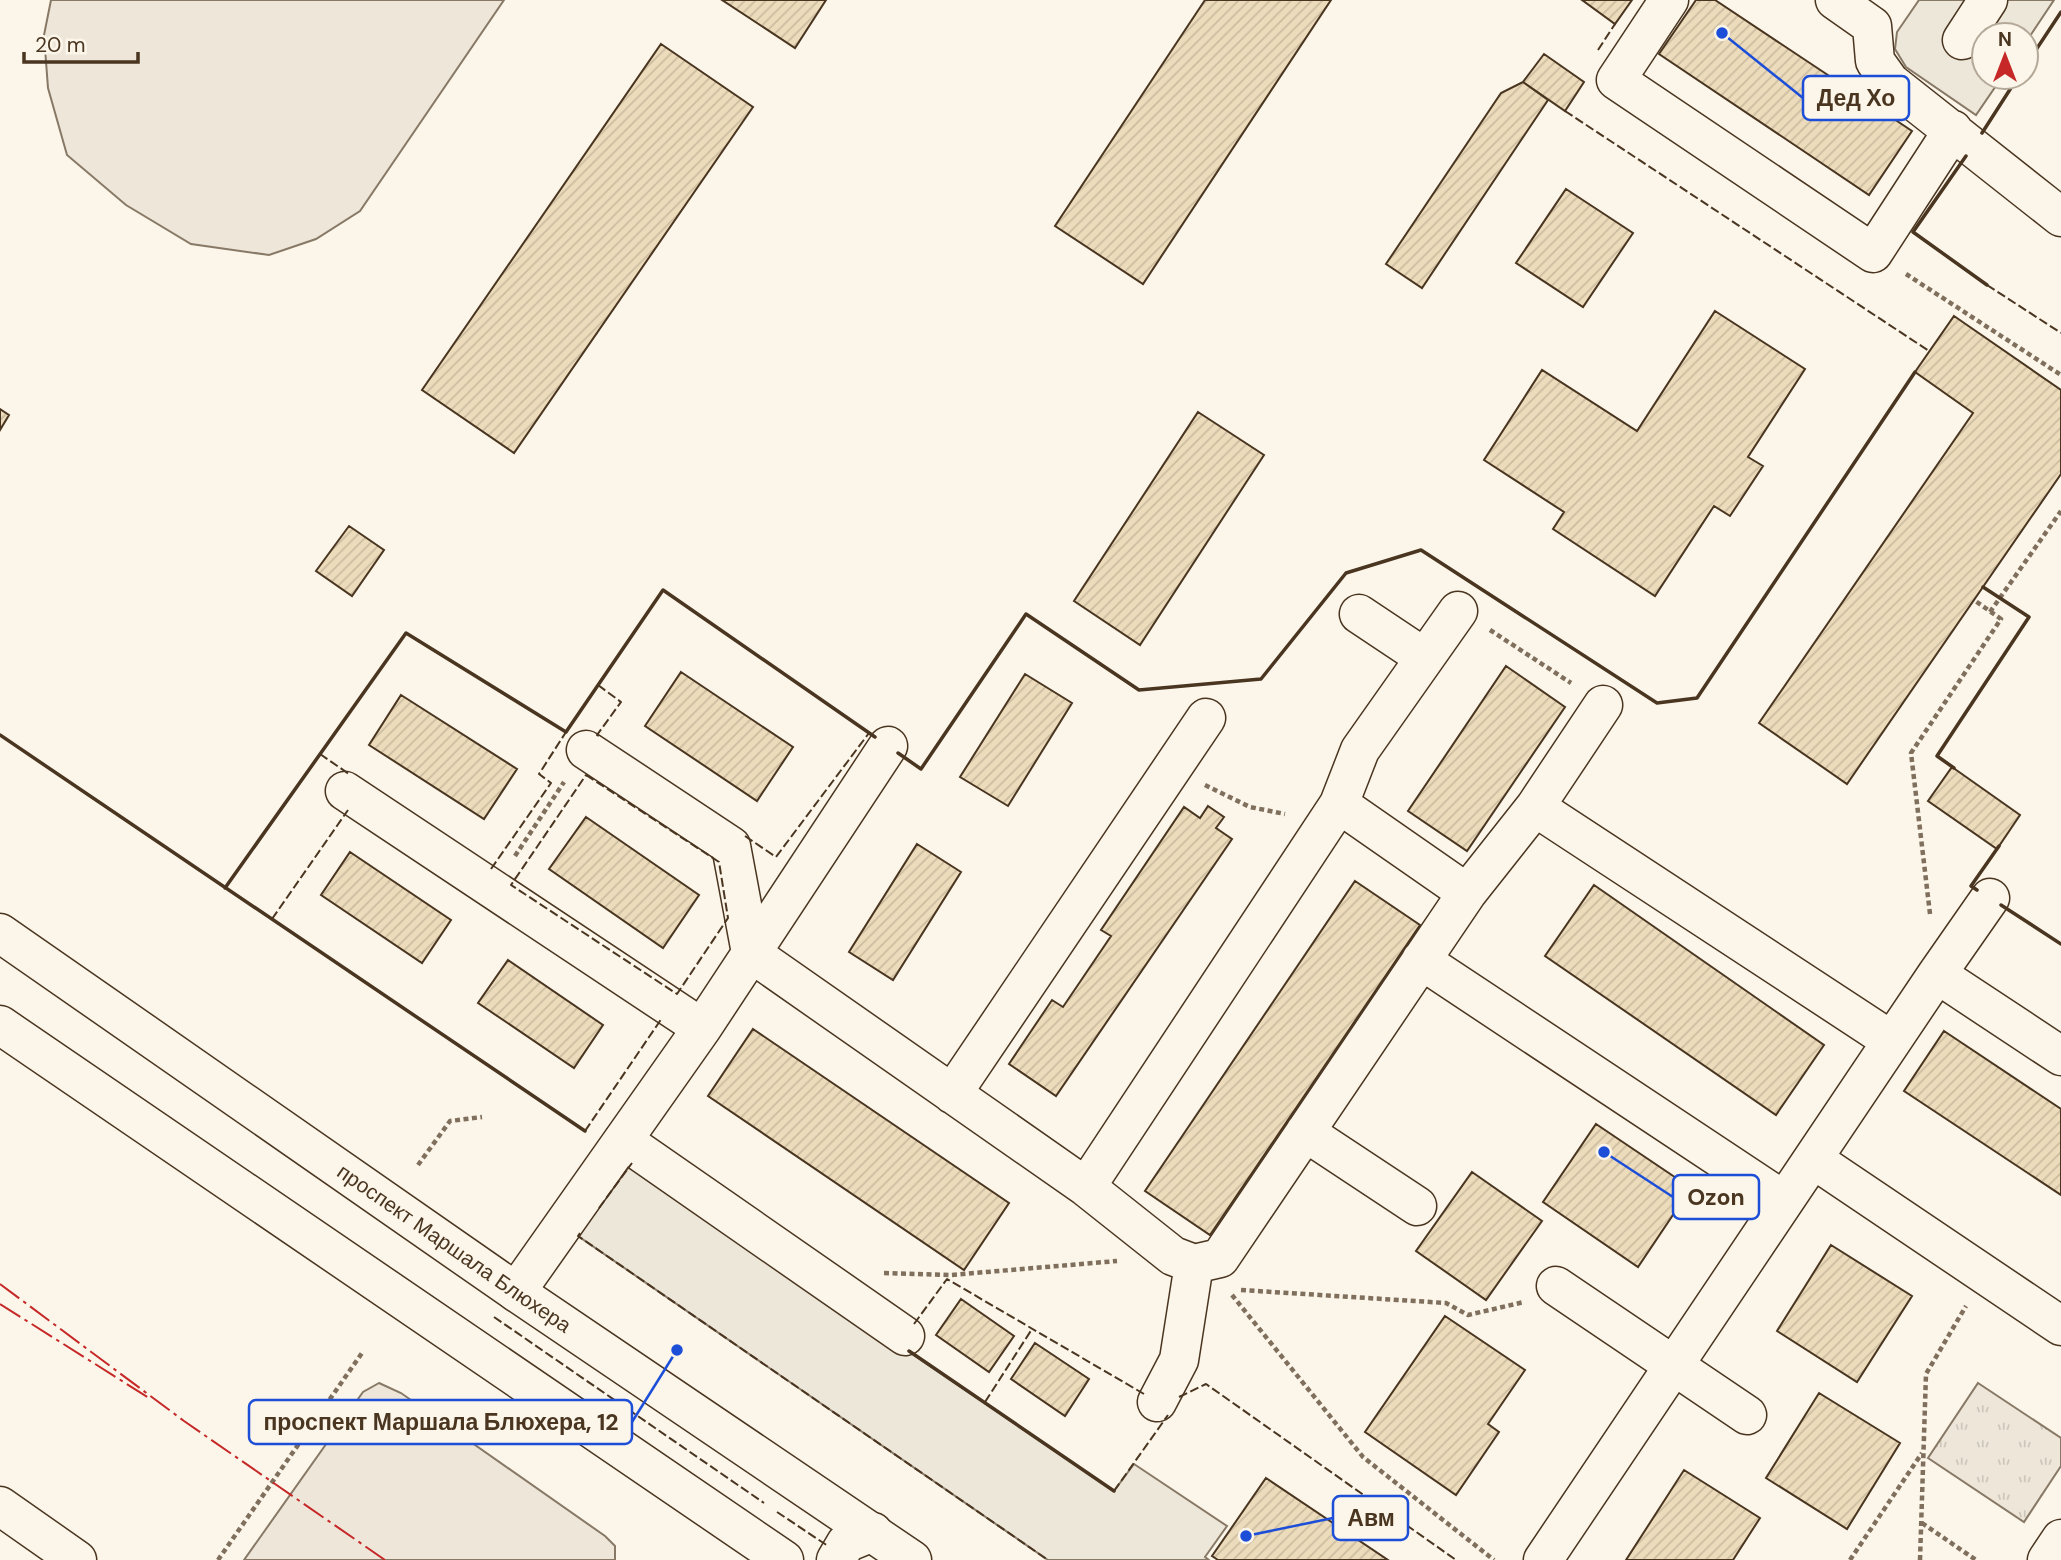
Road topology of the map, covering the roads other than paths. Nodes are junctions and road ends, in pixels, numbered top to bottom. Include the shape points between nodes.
1 (1670, 0) edge
2 (1835, 0) edge
3 (1989, 0) edge
4 (1881, 13) edge
5 (1962, 40) dead end
6 (1953, 130) junction
7 (2061, 217) edge
8 (1458, 611) road end
9 (1359, 614) dead end
10 (1425, 658) junction
11 (1603, 705) road end
12 (1206, 718) dead end
13 (887, 746) dead end
14 (586, 750) road end
15 (345, 791) dead end
16 (1535, 807) junction
17 (1333, 813) junction
18 (1468, 893) junction
19 (1990, 898) dead end
20 (0, 933) edge
21 (751, 953) junction
22 (1422, 960) junction
23 (1937, 974) junction
24 (0, 1025) edge
25 (702, 1028) junction
26 (1892, 1041) junction
27 (2061, 1056) edge
28 (952, 1094) junction
29 (1305, 1132) junction
30 (623, 1140) junction
31 (1813, 1159) junction
32 (1086, 1187) junction
33 (1783, 1200) junction
34 (1417, 1206) dead end
35 (1184, 1260) junction
36 (1556, 1286) road end
37 (516, 1292) junction
38 (2061, 1326) edge
39 (905, 1336) dead end
40 (1674, 1365) junction
41 (1157, 1402) dead end
42 (1747, 1415) dead end
43 (0, 1506) edge
44 (873, 1532) junction
45 (2061, 1539) edge
46 (77, 1560) edge
47 (784, 1560) edge
48 (836, 1560) edge
49 (912, 1560) edge
50 (1543, 1560) edge
51 (2047, 1560) edge

1 - 6 main road via 1604,72 1873,253
2 - 4 main road
3 - 5 main road
4 - 6 main road via 1875,61 1890,82
6 - 7 main road
8 - 10 main road
9 - 10 main road
10 - 17 main road via 1360,750
11 - 16 main road
12 - 28 main road
13 - 21 main road
14 - 21 main road via 731,846
15 - 25 main road
16 - 18 main road
16 - 26 main road
17 - 18 main road
17 - 32 main road
18 - 22 main road
19 - 23 main road
20 - 37 main road, проспект Маршала Блюхера
21 - 25 main road
21 - 28 main road
22 - 29 main road
22 - 33 main road
23 - 26 main road
23 - 27 main road
24 - 47 main road
25 - 30 main road
26 - 31 main road
28 - 32 main road
29 - 34 main road
29 - 35 main road via 1220,1258
30 - 37 main road
30 - 39 main road
31 - 33 main road
31 - 38 main road
32 - 35 main road
33 - 40 main road
35 - 41 main road via 1179,1360
36 - 40 main road
37 - 44 main road, проспект Маршала Блюхера
40 - 42 main road
40 - 50 main road
43 - 46 main road
44 - 48 main road via 846,1543
44 - 49 main road, проспект Маршала Блюхера
45 - 51 main road

